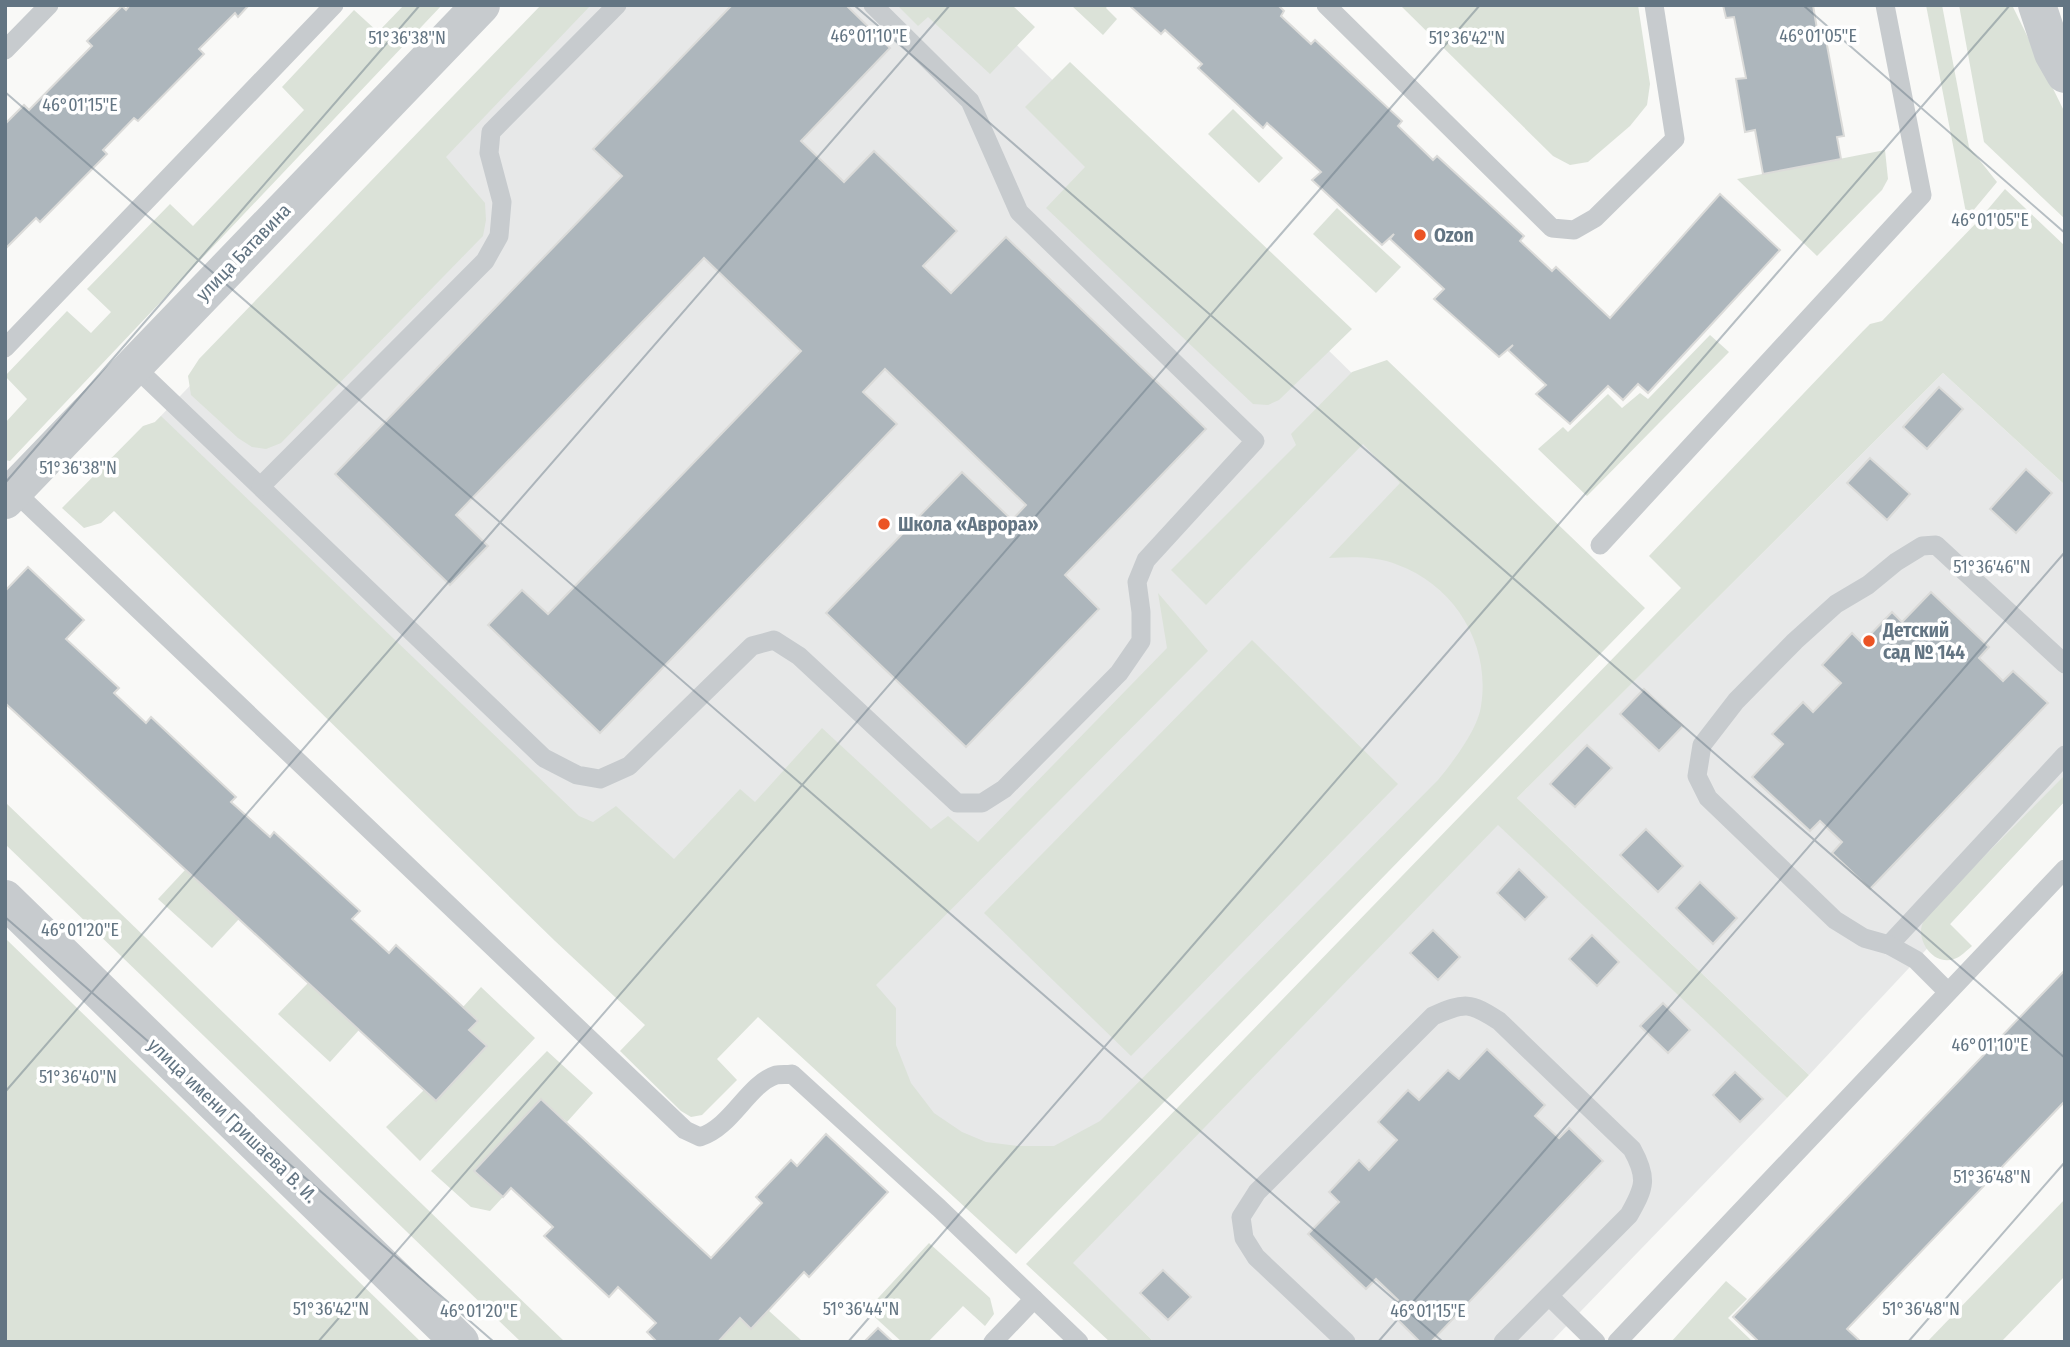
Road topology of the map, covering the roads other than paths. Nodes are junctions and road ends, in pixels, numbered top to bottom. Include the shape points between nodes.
1 (49, 5) edge
2 (334, 5) edge
3 (481, 5) edge
4 (617, 5) edge
5 (873, 5) edge
6 (1326, 5) edge
7 (1654, 5) edge
8 (1885, 5) edge
9 (2037, 5) edge
10 (5, 50) edge
11 (2065, 74) edge
12 (5, 348) edge
13 (134, 366) junction
14 (261, 486) junction
15 (9, 496) edge
16 (1600, 545) dead end
17 (2065, 664) edge
18 (2065, 755) edge
19 (2065, 869) edge
20 (5, 899) edge
21 (1889, 945) junction
22 (1948, 992) junction
23 (1549, 1297) junction
24 (1034, 1299) junction
25 (460, 1342) edge
26 (993, 1342) edge
27 (1079, 1342) edge
28 (1346, 1342) edge
29 (1503, 1342) edge
30 (1596, 1342) edge
31 (1617, 1342) edge

1 - 10 lane
2 - 12 lane
3 - 13 street, улица Батавина
4 - 14 lane via 491,132 489,153 502,202 499,236 485,261
5 - 14 lane via 970,101 1019,212 1255,441 1146,560 1137,582 1140,641 1119,673 1004,789 982,803 957,803 799,656 774,640 752,646 629,766 600,779 577,775 544,758
6 - 7 lane via 1552,228 1574,230 1595,218 1675,139
8 - 16 lane via 1922,195
9 - 11 street
13 - 14 lane
13 - 15 street, улица Батавина
15 - 24 lane via 685,1130 700,1138 714,1133 759,1086 775,1076 792,1074
17 - 21 lane via 1936,545 1922,546 1836,604 1795,641 1736,701 1702,745 1697,776 1708,798 1835,920 1864,939
18 - 21 lane
19 - 22 lane
20 - 25 street, улица имени Гришаева В. И.
21 - 22 lane via 1916,960
22 - 31 lane
23 - 28 lane via 1629,1215 1643,1191 1642,1168 1632,1149 1499,1021 1478,1008 1457,1005 1433,1016 1257,1192 1241,1217 1244,1238 1256,1257
23 - 29 lane
23 - 30 lane
24 - 26 lane
24 - 27 lane

